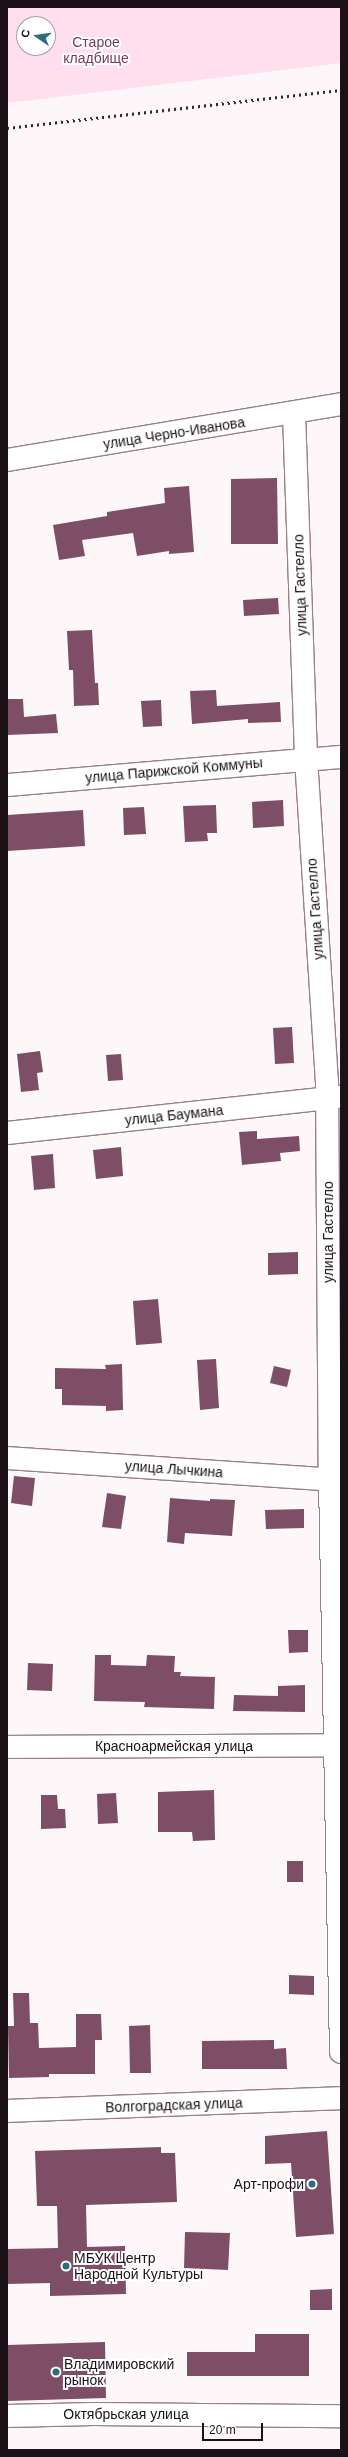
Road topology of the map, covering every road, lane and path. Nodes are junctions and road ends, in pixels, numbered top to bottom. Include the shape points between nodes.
1 (341, 404) edge
2 (294, 413) junction
3 (7, 460) edge
4 (341, 757) edge
5 (306, 758) junction
6 (7, 785) edge
7 (334, 1098) edge
8 (7, 1133) edge
9 (7, 1458) edge
10 (335, 1480) edge
11 (338, 1745) edge
12 (7, 1748) edge
13 (341, 2052) edge
14 (341, 2098) edge
15 (7, 2112) edge
16 (7, 2416) edge
17 (341, 2416) edge

1 - 2 street, улица Черно-Иванова
2 - 3 street, улица Черно-Иванова
2 - 5 street, улица Гастелло
4 - 5 street, улица Парижской Коммуны
5 - 6 street, улица Парижской Коммуны
5 - 7 street, улица Гастелло
7 - 8 street, улица Баумана
7 - 10 street, улица Гастелло
9 - 10 street, улица Лычкина
10 - 11 street, улица Гастелло
11 - 12 street, Красноармейская улица
11 - 13 street, улица Гастелло
14 - 15 street, Волгоградская улица
16 - 17 street, Октябрьская улица

